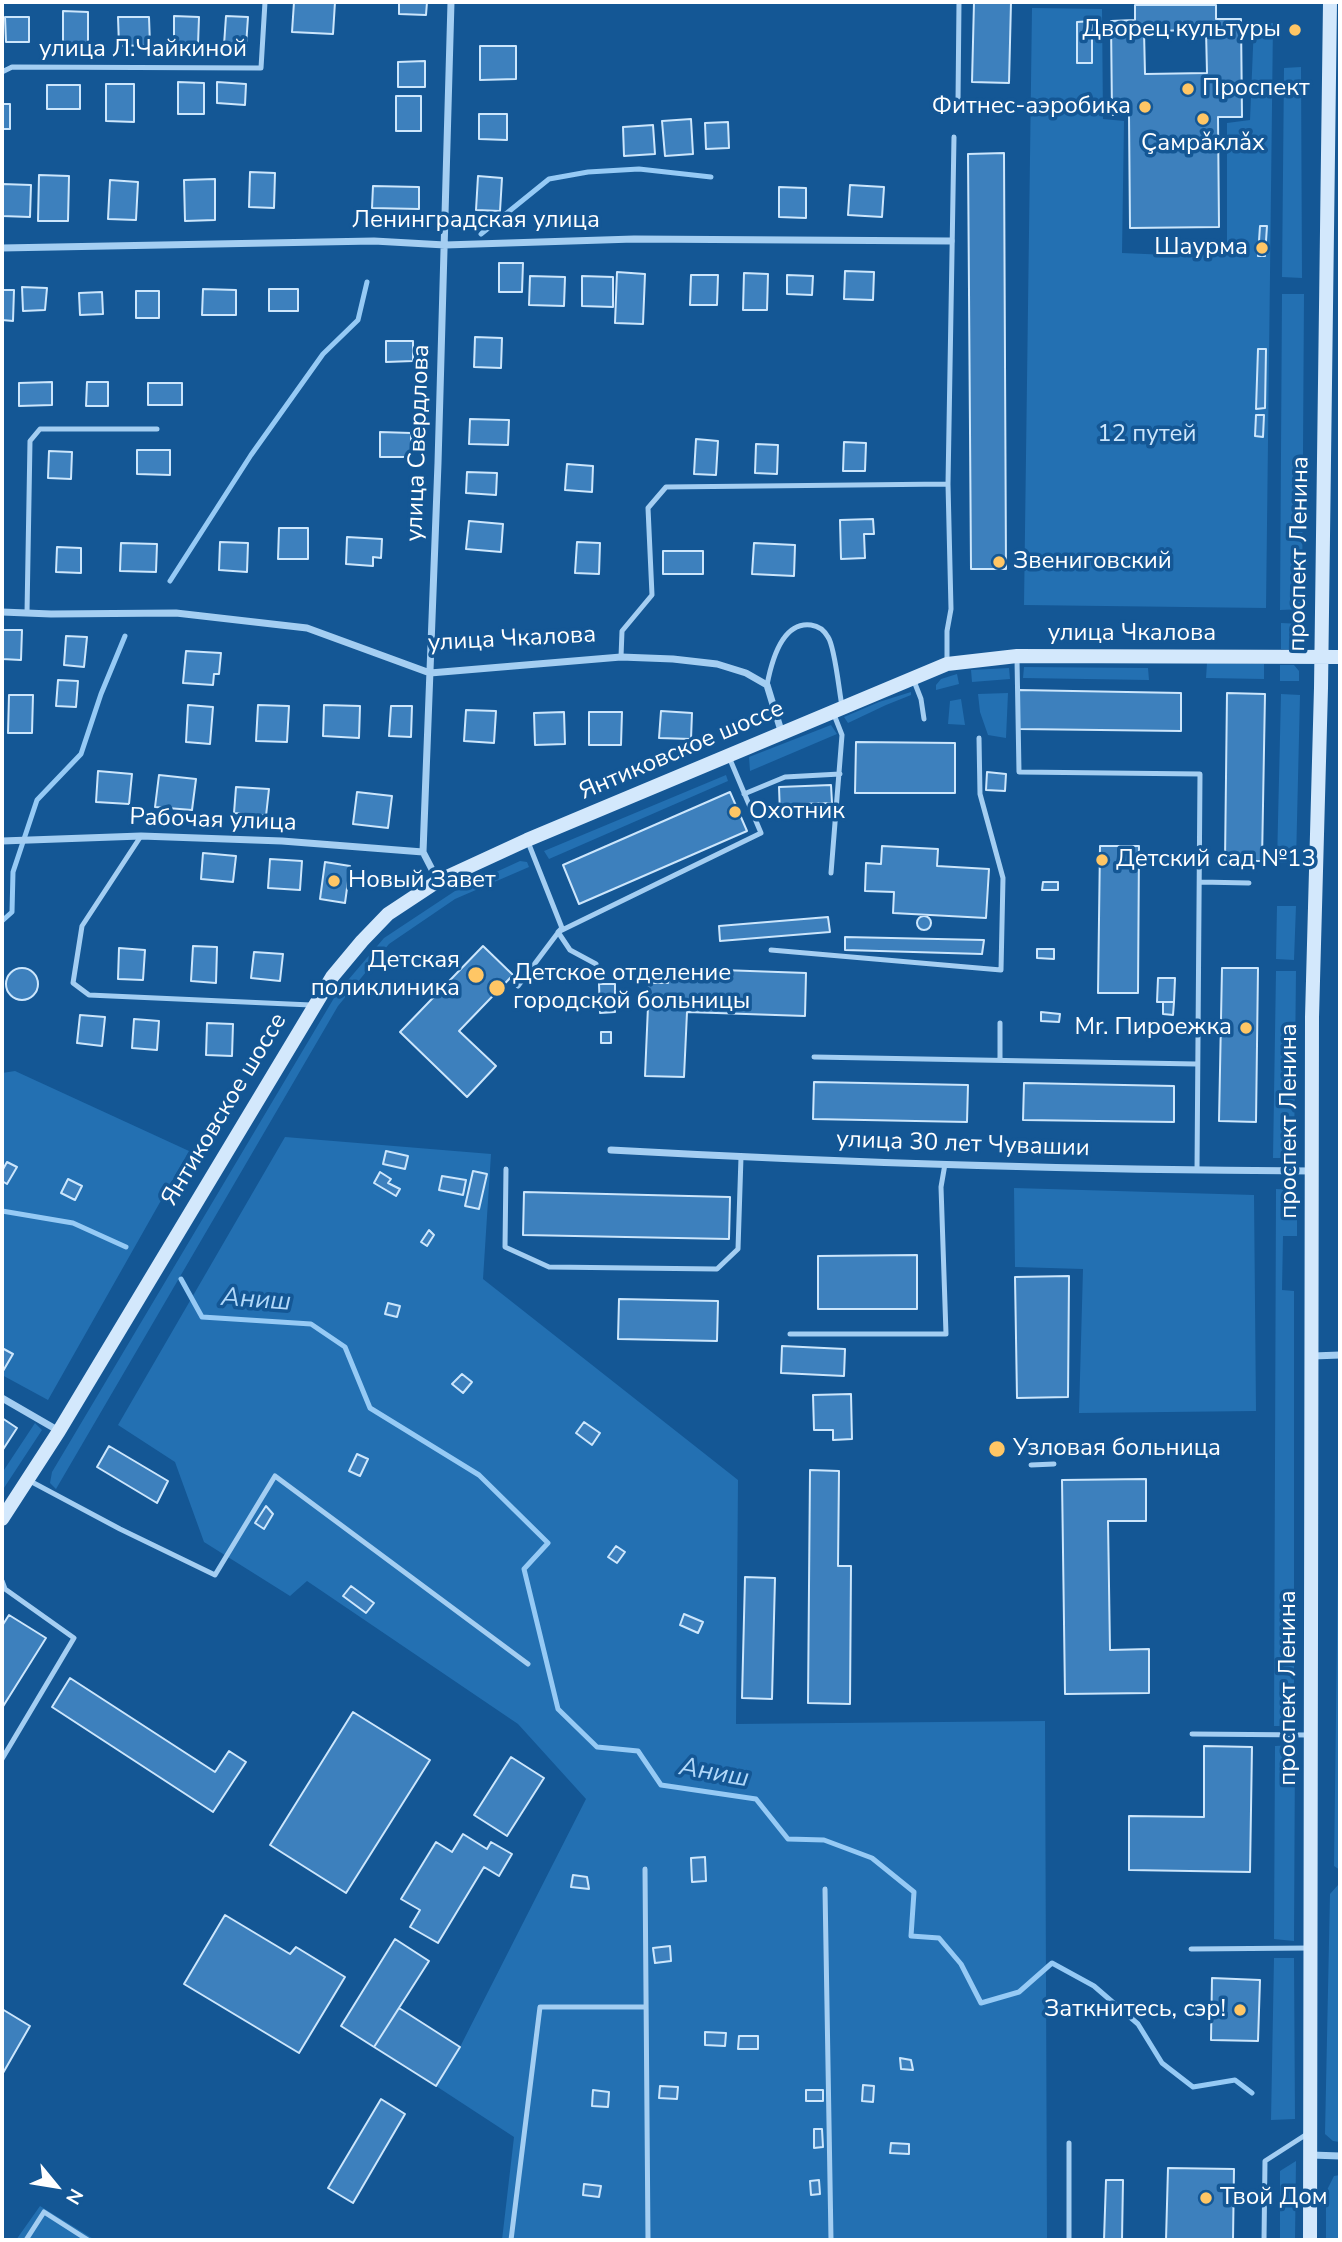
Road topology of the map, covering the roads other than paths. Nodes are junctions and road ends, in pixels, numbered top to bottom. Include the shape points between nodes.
1 (264, 2) edge
2 (451, 2) edge
3 (959, 2) edge
4 (1330, 2) edge
5 (2, 72) edge
6 (958, 102) dead end
7 (954, 137) dead end
8 (951, 242) junction
9 (445, 244) junction
10 (2, 248) edge
11 (157, 429) dead end
12 (948, 484) junction
13 (2, 612) edge
14 (27, 613) junction
15 (1017, 656) junction
16 (621, 657) junction
17 (1322, 657) junction
18 (1340, 657) edge
19 (947, 664) junction
20 (430, 673) junction
21 (919, 675) junction
22 (767, 685) junction
23 (837, 710) junction
24 (924, 719) dead end
25 (782, 734) junction
26 (979, 738) dead end
27 (729, 757) junction
28 (840, 774) junction
29 (744, 794) junction
30 (141, 836) junction
31 (2, 841) edge
32 (527, 841) junction
33 (422, 852) junction
34 (831, 873) dead end
35 (438, 881) junction
36 (1200, 882) junction
37 (1249, 883) dead end
38 (558, 932) junction
39 (771, 950) dead end
40 (596, 964) dead end
41 (518, 986) dead end
42 (314, 1006) junction
43 (1000, 1023) dead end
44 (814, 1057) dead end
45 (1000, 1060) junction
46 (1196, 1064) junction
47 (611, 1150) dead end
48 (741, 1157) junction
49 (945, 1164) junction
50 (506, 1169) dead end
51 (1197, 1170) junction
52 (1313, 1171) junction
53 (790, 1334) dead end
54 (1340, 1355) edge
55 (1313, 1356) junction
56 (2, 1398) edge
57 (59, 1431) junction
58 (1054, 1464) dead end
59 (1031, 1465) dead end
60 (27, 1479) junction
61 (2, 1519) edge
62 (2, 1581) edge
63 (528, 1664) dead end
64 (1192, 1734) dead end
65 (1311, 1735) junction
66 (2, 1759) edge
67 (645, 1869) dead end
68 (825, 1889) dead end
69 (1191, 1948) dead end
70 (1310, 1948) junction
71 (646, 2007) junction
72 (1310, 2132) junction
73 (1069, 2143) dead end
74 (1311, 2155) junction
75 (1340, 2156) edge
76 (26, 2240) edge
77 (88, 2240) edge
78 (511, 2240) edge
79 (648, 2240) edge
80 (831, 2240) edge
81 (1069, 2240) edge
82 (1264, 2240) edge
83 (1310, 2240) edge

1 - 5 lane, улица Л.Чайкиной via 261,68 12,67
2 - 9 street, улица Свердлова
3 - 6 lane
4 - 17 street, проспект Ленина
7 - 8 lane
8 - 9 street, Ленинградская улица via 634,239
8 - 12 lane
9 - 10 street, Ленинградская улица via 374,241
9 - 20 street, улица Свердлова
11 - 14 lane via 40,429 30,441
12 - 16 lane via 666,486 648,509 652,594 622,631
12 - 19 lane via 951,609
13 - 14 street, улица Чкалова
14 - 20 street, улица Чкалова via 176,613 307,628
15 - 17 street, улица Чкалова
15 - 19 street, улица Чкалова
15 - 36 lane via 1019,772 1200,774
16 - 20 street, улица Чкалова
16 - 22 street, улица Чкалова via 717,664
17 - 18 street, улица Чкалова
17 - 52 street, проспект Ленина via 1312,1017
19 - 21 street, улица Чкалова
20 - 33 street, улица Свердлова
21 - 23 street, Янтиковское шоссе
21 - 24 lane
22 - 23 lane via 781,641 796,628 822,628 830,638
22 - 25 street
23 - 25 street, Янтиковское шоссе
23 - 28 lane via 842,735
25 - 27 street, Янтиковское шоссе
26 - 39 lane via 980,794 1003,878 1001,971
27 - 29 lane
27 - 32 street, Янтиковское шоссе
28 - 29 lane via 785,777
28 - 34 lane
29 - 38 lane via 761,833
30 - 31 street, Рабочая улица
30 - 33 street, Рабочая улица
30 - 42 lane via 82,926 73,983 89,995
32 - 35 street, Янтиковское шоссе
32 - 38 lane via 562,928
33 - 35 street
35 - 42 street, Янтиковское шоссе via 388,914 362,940
36 - 37 lane
36 - 46 lane
38 - 40 lane via 570,950
38 - 41 lane
42 - 57 street, Янтиковское шоссе
43 - 45 lane
44 - 45 lane
45 - 46 lane
46 - 51 lane
47 - 48 street, улица 30 лет Чувашии
48 - 49 street, улица 30 лет Чувашии
48 - 50 lane via 738,1249 717,1269 549,1267 505,1247
49 - 51 street, улица 30 лет Чувашии
49 - 53 lane via 941,1187 946,1334
51 - 52 street, улица 30 лет Чувашии
52 - 55 street, проспект Ленина
54 - 55 street
55 - 65 street, проспект Ленина
56 - 57 street
57 - 60 street, Янтиковское шоссе
58 - 59 lane
60 - 61 street, Янтиковское шоссе
60 - 63 lane via 215,1575 275,1476
62 - 66 lane via 5,1589 74,1638
64 - 65 lane
65 - 70 street, проспект Ленина
67 - 71 lane
68 - 80 lane
69 - 70 lane
70 - 72 street, проспект Ленина
71 - 78 lane via 540,2007
71 - 79 lane
72 - 74 street, проспект Ленина
72 - 82 lane via 1265,2161
73 - 81 lane
74 - 75 street
74 - 83 street, проспект Ленина
76 - 77 lane via 44,2212

